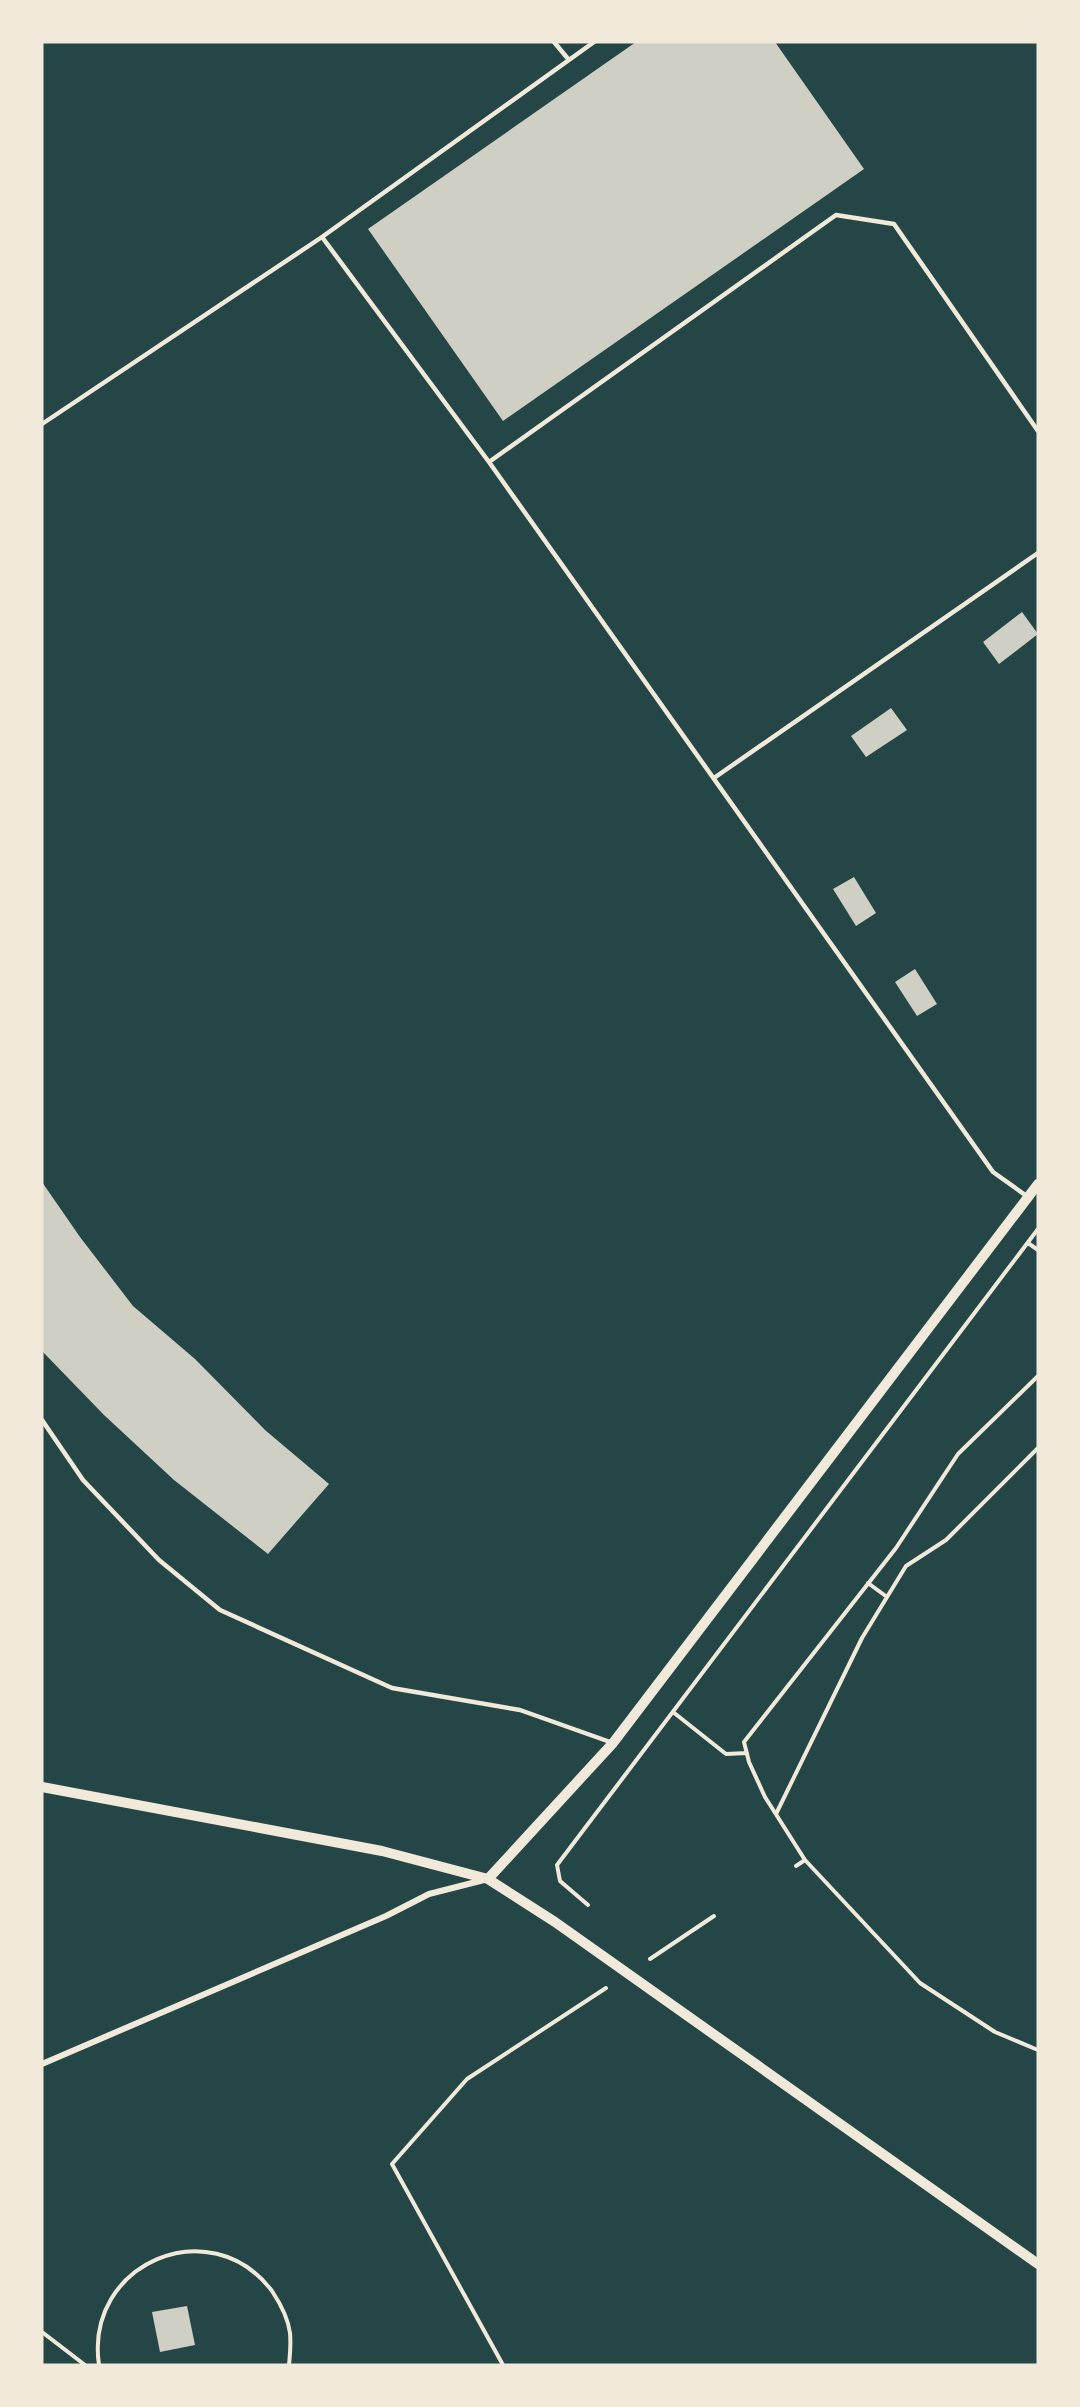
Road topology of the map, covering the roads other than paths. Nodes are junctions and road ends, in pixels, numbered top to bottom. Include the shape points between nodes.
1 (554, 42) edge
2 (594, 42) edge
3 (569, 60) junction
4 (322, 237) junction
5 (42, 424) edge
6 (1038, 431) edge
7 (489, 462) junction
8 (1038, 553) edge
9 (714, 778) junction
10 (1038, 1184) edge
11 (1029, 1198) junction
12 (42, 1420) edge
13 (612, 1743) junction
14 (42, 1787) edge
15 (488, 1879) junction
16 (42, 2064) edge
17 (1038, 2264) edge

1 - 3 lane
2 - 3 lane
3 - 4 lane
4 - 5 lane
4 - 7 lane
6 - 7 lane via 894,224 836,215
7 - 9 lane
8 - 9 lane
9 - 11 lane via 993,1172
10 - 11 street
11 - 13 street
12 - 13 lane via 83,1480 159,1560 220,1610 392,1688 520,1710
13 - 15 street
14 - 15 street via 381,1851
15 - 16 street via 429,1894
15 - 17 street via 555,1922

